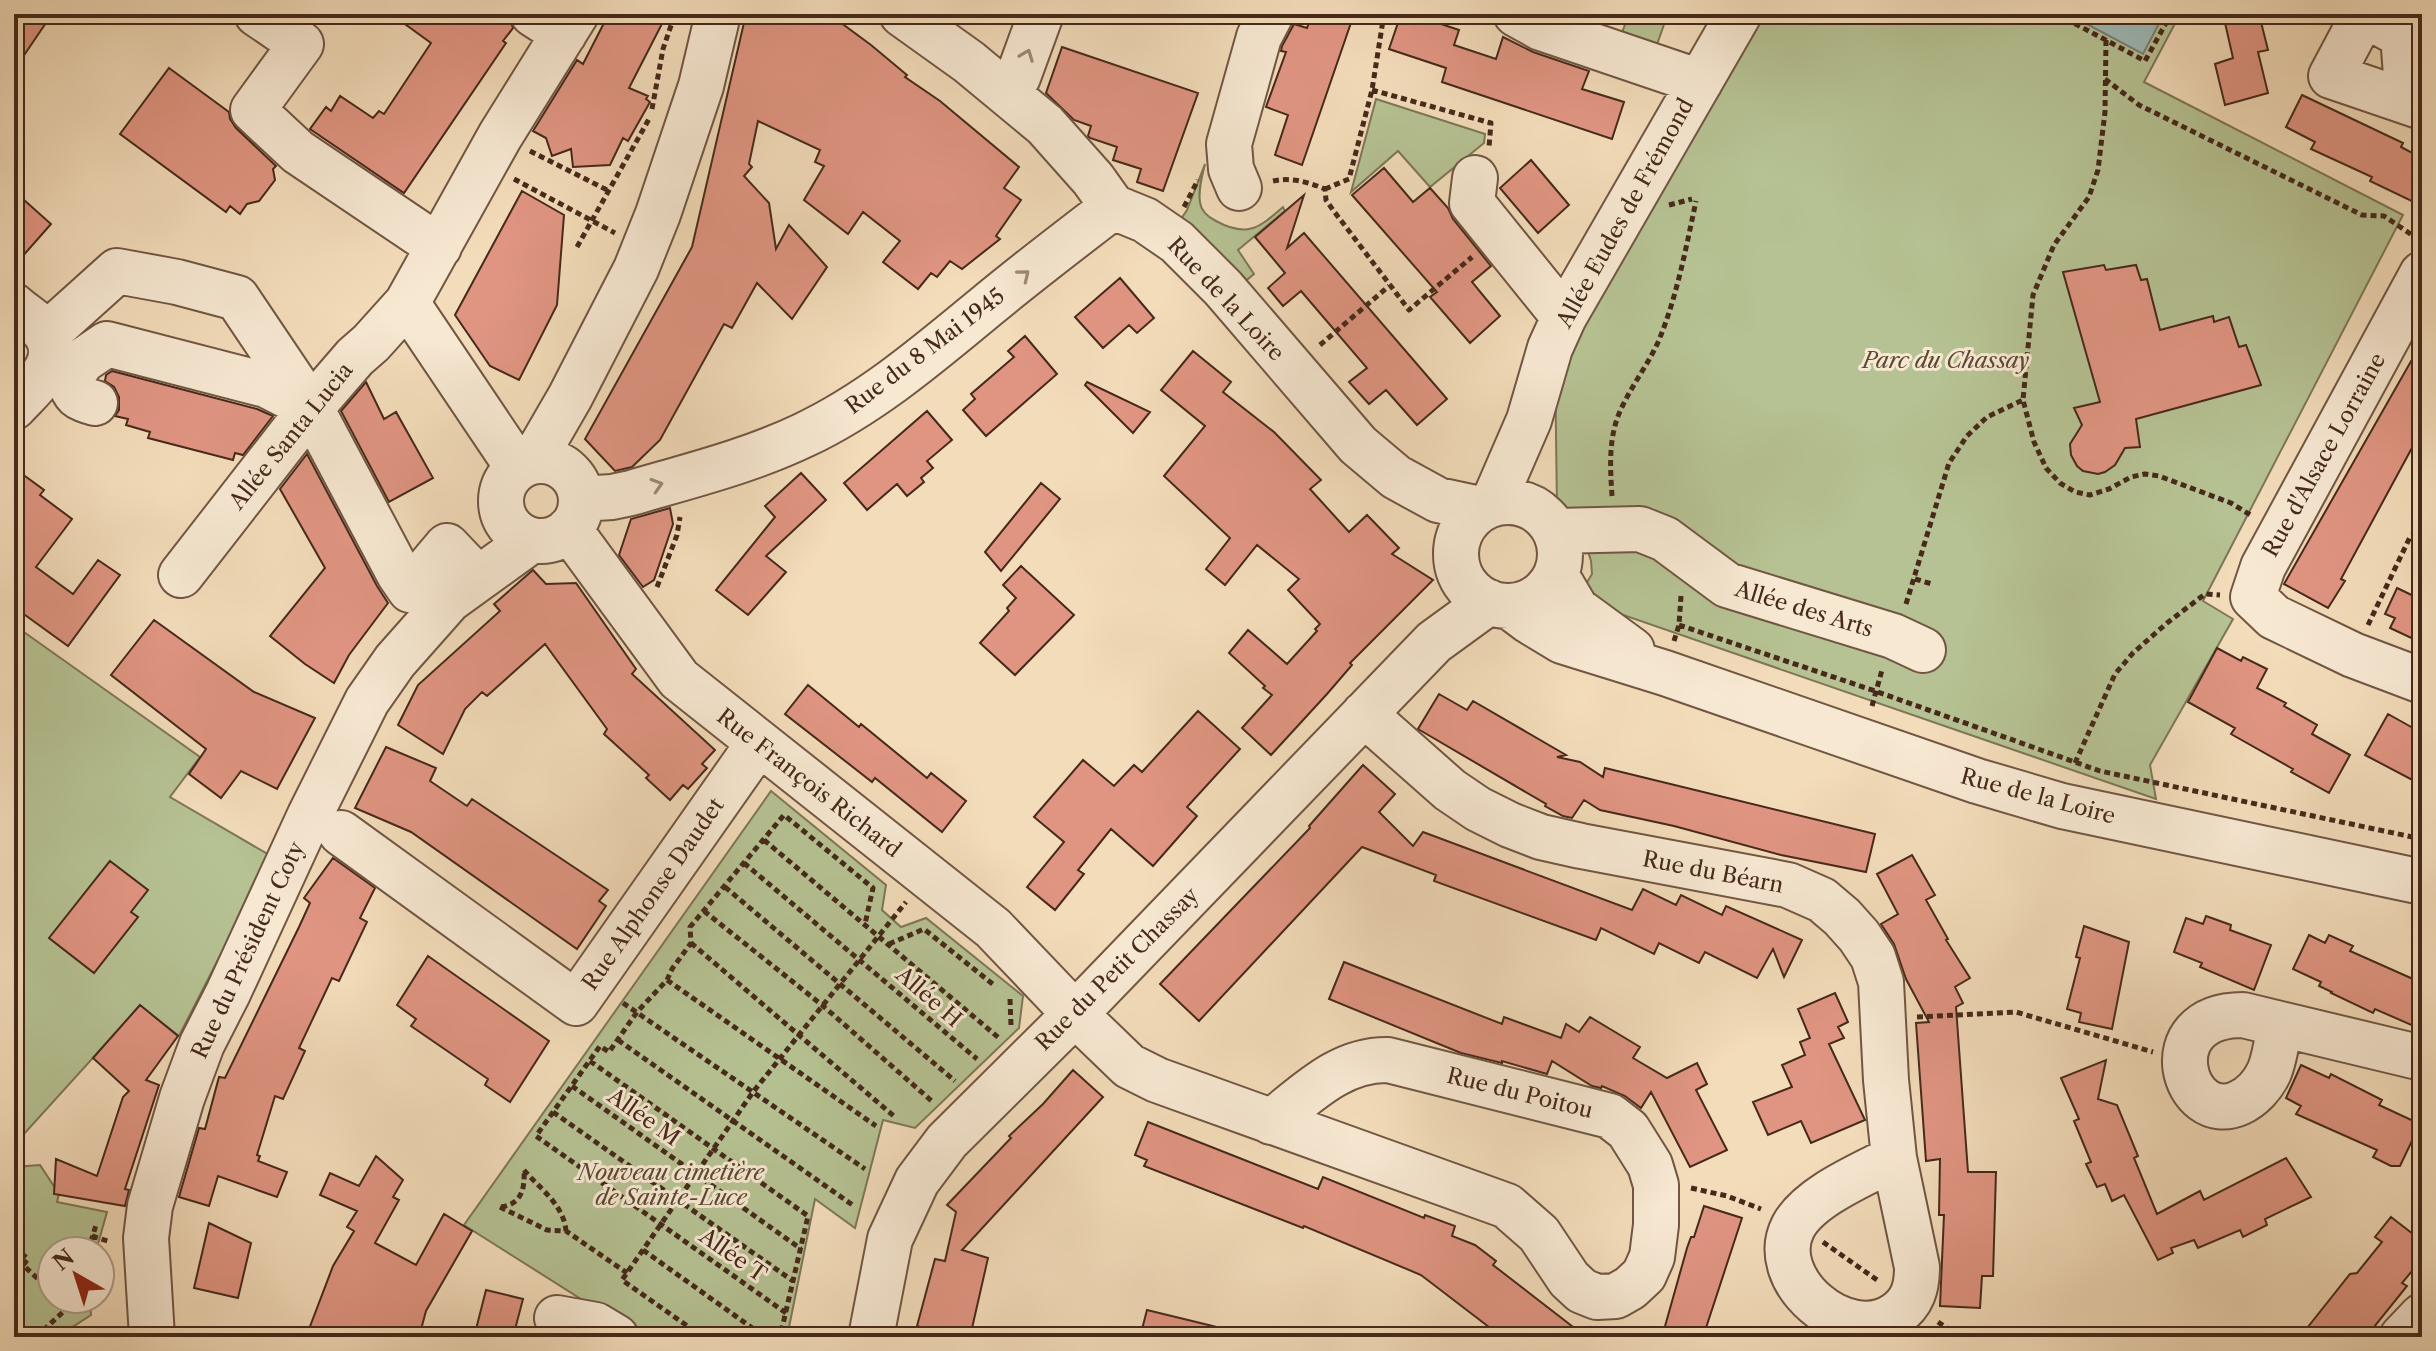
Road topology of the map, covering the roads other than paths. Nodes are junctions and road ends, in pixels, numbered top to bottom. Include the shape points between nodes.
1 (257, 14) edge
2 (718, 14) edge
3 (902, 14) edge
4 (1041, 14) edge
5 (1271, 14) edge
6 (1516, 14) edge
7 (1739, 14) edge
8 (558, 21) edge
9 (1700, 82) junction
10 (1007, 92) junction
11 (1475, 178) road end
12 (1239, 188) road end
13 (1113, 207) junction
14 (439, 247) junction
15 (2422, 274) edge
16 (407, 303) junction
17 (14, 306) edge
18 (1564, 317) junction
19 (47, 334) junction
20 (95, 403) dead end
21 (14, 407) edge
22 (311, 408) junction
23 (1529, 420) junction
24 (1358, 445) junction
25 (542, 497) junction
26 (1486, 506) junction
27 (1549, 522) junction
28 (181, 575) dead end
29 (1556, 575) junction
30 (458, 584) junction
31 (1478, 585) junction
32 (1908, 643) road end
33 (1665, 673) junction
34 (2422, 681) edge
35 (1364, 714) junction
36 (758, 744) junction
37 (341, 833) dead end
38 (2422, 882) edge
39 (1075, 1014) junction
40 (2280, 1024) junction
41 (2422, 1058) edge
42 (1271, 1122) junction
43 (1894, 1158) dead end
44 (2422, 1316) edge
45 (557, 1318) dead end
46 (152, 1337) edge
47 (616, 1337) edge
48 (871, 1337) edge
49 (2402, 1337) edge

1 - 14 street via 301,44 253,110 298,152
2 - 25 street, Rue du Président Coty via 701,86 658,214 636,269 570,397
3 - 10 street, Rue de la Loire
10 -> 4 street via 1018,77
5 - 12 street via 1259,37 1229,144
6 - 9 street via 1541,28
7 - 9 street, Allée Eudes de Frémond
8 - 14 street, Allée Santa Lucia
9 - 18 street, Allée Eudes de Frémond
10 - 13 street, Rue de la Loire via 1064,145
11 - 18 street via 1472,203
13 - 24 street, Rue de la Loire via 1177,242
25 -> 13 street, Rue du 8 Mai 1945 via 612,497 806,435 906,371
14 - 16 street, Allée Santa Lucia
15 - 34 street, Rue d'Alsace Lorraine via 2263,567 2253,597 2274,617
16 - 22 street, Allée Santa Lucia
16 - 25 street, Rue François Richard
17 - 19 street
18 - 23 street, Allée Eudes de Frémond
19 - 21 street via 49,367
19 - 22 street via 117,271 237,298
20 - 22 street via 76,398 70,379 82,361 107,344 266,385
22 - 28 street, Allée Santa Lucia
22 - 30 street via 410,590 447,546
23 - 26 street, Allée Eudes de Frémond
23 - 27 street, Allée Eudes de Frémond
24 - 26 street, Rue de la Loire via 1396,477 1438,500
24 - 31 street, Rue de la Loire via 1381,484 1443,538
25 - 30 street, Rue du Président Coty
25 - 36 street, Rue François Richard via 679,679
26 - 27 street via 1513,501 1533,507
26 - 31 street via 1462,529 1457,542
27 - 29 street via 1560,545
27 - 32 street, Allée des Arts via 1640,529 1665,539 1727,585
29 - 31 street via 1542,594 1521,604
29 - 33 street, Rue de la Loire via 1576,609
30 - 46 street, Rue du Président Coty via 367,701 202,1044 150,1206 146,1238
31 - 33 street, Rue de la Loire via 1562,641
31 - 35 street, Rue du Petit Chassay via 1434,642
33 - 38 street, Rue de la Loire via 2062,806
35 - 39 street, Rue du Petit Chassay
35 - 43 street, Rue du Béarn via 1450,790 1510,825 1568,843 1788,885 1822,900 1859,936 1881,982
36 - 37 street, Rue Alphonse Daudet via 576,1003
36 - 39 street, Rue François Richard via 993,928
39 - 42 street, Rue du Poitou via 1129,1066
39 - 48 street, Rue du Petit Chassay via 968,1118 917,1181 890,1239
40 - 40 street via 2228,1015 2200,1027 2186,1049 2189,1082 2205,1101 2223,1107 2253,1094 2270,1071
40 - 41 street
42 - 42 street, Rue du Poitou via 1332,1075 1371,1059 1610,1116 1628,1130 1656,1185 1652,1257 1630,1288 1616,1296 1597,1297 1569,1279 1539,1234 1507,1206
44 - 49 street
45 - 47 street via 596,1325

